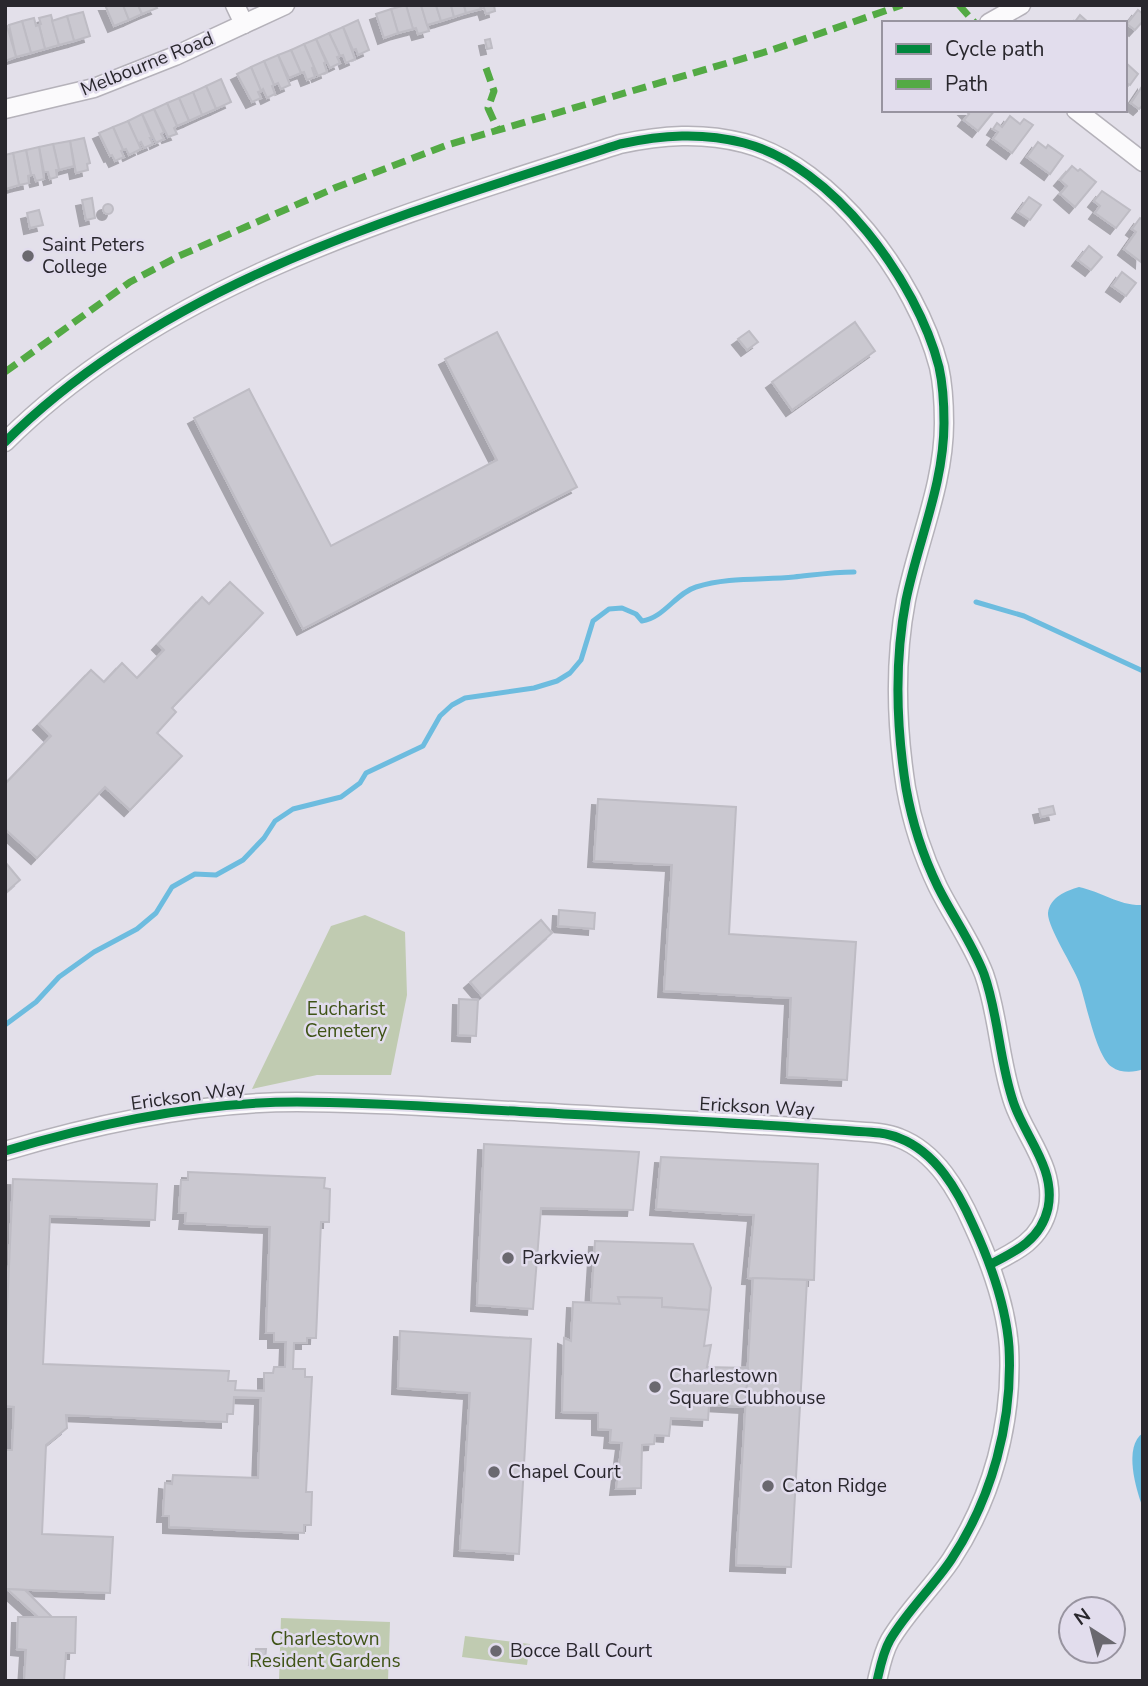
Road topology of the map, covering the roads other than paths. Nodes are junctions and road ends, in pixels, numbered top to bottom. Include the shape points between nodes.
1 (235, 5) edge
2 (285, 5) edge
3 (1021, 5) edge
4 (993, 21) edge
5 (244, 24) junction
6 (5, 109) edge
7 (1079, 112) edge
8 (1143, 162) edge
9 (5, 442) edge
10 (5, 1151) edge
11 (990, 1264) junction
12 (877, 1681) edge

1 - 5 street
2 - 5 street, Melbourne Road
3 - 4 street
5 - 6 street, Melbourne Road via 94,88
7 - 8 street
9 - 11 street via 83,374 149,331 271,269 385,220 654,137 687,134 747,144 811,175 857,220 901,279 939,366 942,456 907,597 896,674 910,809 938,887 984,975 1015,1107 1043,1161 1048,1184 1049,1204 1042,1225 1018,1251
10 - 11 street, Erickson Way via 166,1113 296,1102 876,1133 918,1147 932,1160 964,1205
11 - 12 street, Erickson Way via 1009,1347 1005,1423 994,1467 964,1539 889,1642

